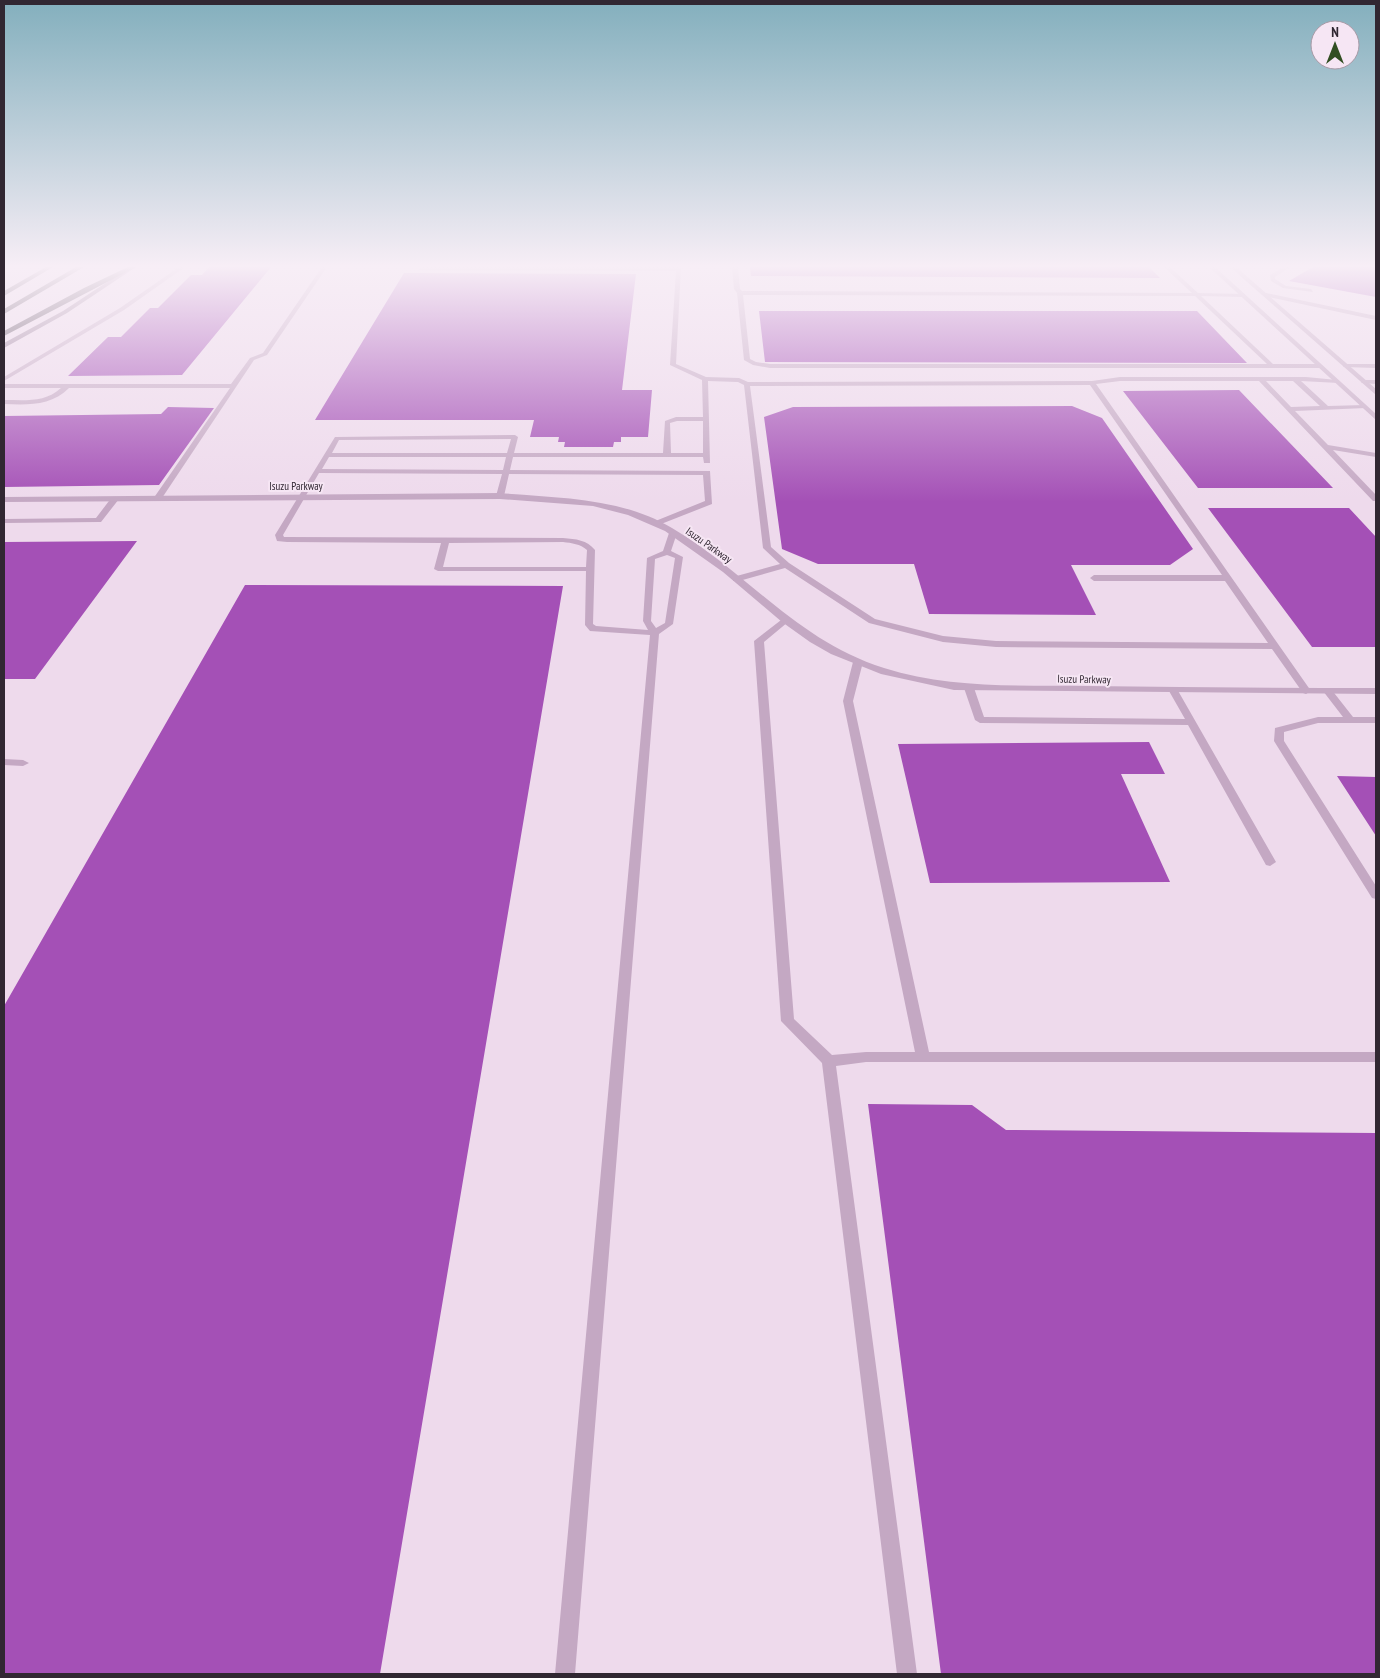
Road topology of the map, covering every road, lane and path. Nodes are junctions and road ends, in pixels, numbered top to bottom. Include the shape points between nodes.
1 (61, 345) edge
2 (271, 345) edge
3 (674, 345) edge
4 (745, 345) edge
5 (1250, 345) edge
6 (1297, 345) edge
7 (1323, 345) edge
8 (1270, 364) junction
9 (1319, 366) junction
10 (1328, 366) dead end
11 (1337, 366) dead end
12 (1346, 366) junction
13 (1376, 366) edge
14 (4, 379) edge
15 (705, 379) junction
16 (1261, 379) junction
17 (1295, 379) junction
18 (1336, 382) junction
19 (1346, 382) dead end
20 (1355, 382) dead end
21 (1364, 382) junction
22 (1376, 382) edge
23 (1092, 383) junction
24 (747, 384) junction
25 (68, 385) junction
26 (234, 385) junction
27 (4, 386) edge
28 (1376, 393) edge
29 (4, 402) edge
30 (1364, 407) junction
31 (1290, 408) junction
32 (1326, 408) junction
33 (1376, 418) edge
34 (706, 419) junction
35 (1326, 447) junction
36 (327, 455) junction
37 (510, 455) junction
38 (667, 455) junction
39 (707, 455) junction
40 (1376, 455) edge
41 (317, 471) junction
42 (506, 473) junction
43 (707, 473) junction
44 (500, 496) junction
45 (302, 498) junction
46 (115, 499) junction
47 (157, 499) junction
48 (1376, 499) edge
49 (4, 500) edge
50 (4, 521) edge
51 (656, 524) junction
52 (673, 533) junction
53 (446, 541) junction
54 (667, 552) junction
55 (786, 565) junction
56 (590, 569) junction
57 (1094, 578) dead end
58 (1227, 578) junction
59 (736, 579) junction
60 (785, 620) junction
61 (655, 633) junction
62 (1274, 646) junction
63 (858, 662) junction
64 (969, 688) junction
65 (1376, 690) edge
66 (1174, 691) junction
67 (1306, 691) junction
68 (1328, 691) junction
69 (1376, 720) edge
70 (1351, 721) junction
71 (1192, 722) junction
72 (4, 762) edge
73 (23, 762) dead end
74 (1270, 862) dead end
75 (1376, 895) edge
76 (1376, 1056) edge
77 (923, 1058) junction
78 (829, 1061) junction
79 (565, 1674) edge
80 (907, 1674) edge

1 - 14 lane
2 - 26 lane via 265,354 252,359
3 - 15 lane via 673,365
4 - 8 lane via 747,360 770,366 1259,367
5 - 8 lane
6 - 9 street
7 - 12 street
8 - 9 lane
9 - 10 street
9 - 18 street
11 - 12 street
12 - 13 lane
12 - 21 street
15 - 24 lane via 739,380
15 - 34 lane
16 - 17 lane
16 - 23 lane via 1120,379
16 - 31 lane
17 - 18 lane
17 - 32 lane
18 - 19 street
18 - 30 street
20 - 21 street
21 - 22 lane
21 - 28 street
23 - 24 lane
23 - 58 lane
24 - 55 lane via 767,548
25 - 26 lane
25 - 27 lane
25 - 29 lane via 59,397 40,402
26 - 47 lane
30 - 32 lane
30 - 33 street
31 - 32 lane
31 - 35 lane
34 - 38 lane via 667,422
34 - 39 lane
35 - 40 lane
35 - 48 lane
36 - 37 lane
36 - 37 lane via 337,438 515,437
36 - 41 lane
37 - 38 lane
37 - 42 lane
38 - 39 lane
39 - 43 lane
41 - 42 lane
41 - 45 lane
42 - 43 lane
42 - 44 lane
43 - 51 lane via 709,502
44 - 45 street, Isuzu Parkway
44 - 51 street, Isuzu Parkway via 593,503 631,513
45 - 47 street, Isuzu Parkway
45 - 53 lane via 279,535 280,539
46 - 47 street, Isuzu Parkway
46 - 49 street, Isuzu Parkway
46 - 50 lane via 98,520
51 - 52 street, Isuzu Parkway
52 - 54 lane
52 - 59 street, Isuzu Parkway
53 - 56 lane via 579,541 591,550
53 - 56 lane via 438,569
54 - 61 lane via 651,558 647,621
54 - 61 lane via 679,557 669,624
55 - 59 lane
55 - 62 lane via 872,621 943,639 996,644
56 - 61 lane via 589,625 593,629
57 - 58 lane
58 - 62 lane
59 - 60 street, Isuzu Parkway
60 - 63 street, Isuzu Parkway via 828,648
60 - 78 lane via 759,641 788,1021
61 - 79 lane
62 - 67 lane
63 - 64 street, Isuzu Parkway via 881,672
63 - 77 lane via 848,701
64 - 66 street, Isuzu Parkway
64 - 71 lane via 980,720
65 - 68 street, Isuzu Parkway
66 - 67 street, Isuzu Parkway
66 - 71 lane
67 - 68 street, Isuzu Parkway
68 - 70 lane
69 - 70 lane
70 - 75 lane via 1318,720 1296,724 1279,730 1279,741
71 - 74 lane
72 - 73 street
76 - 77 lane
77 - 78 lane
78 - 80 lane

